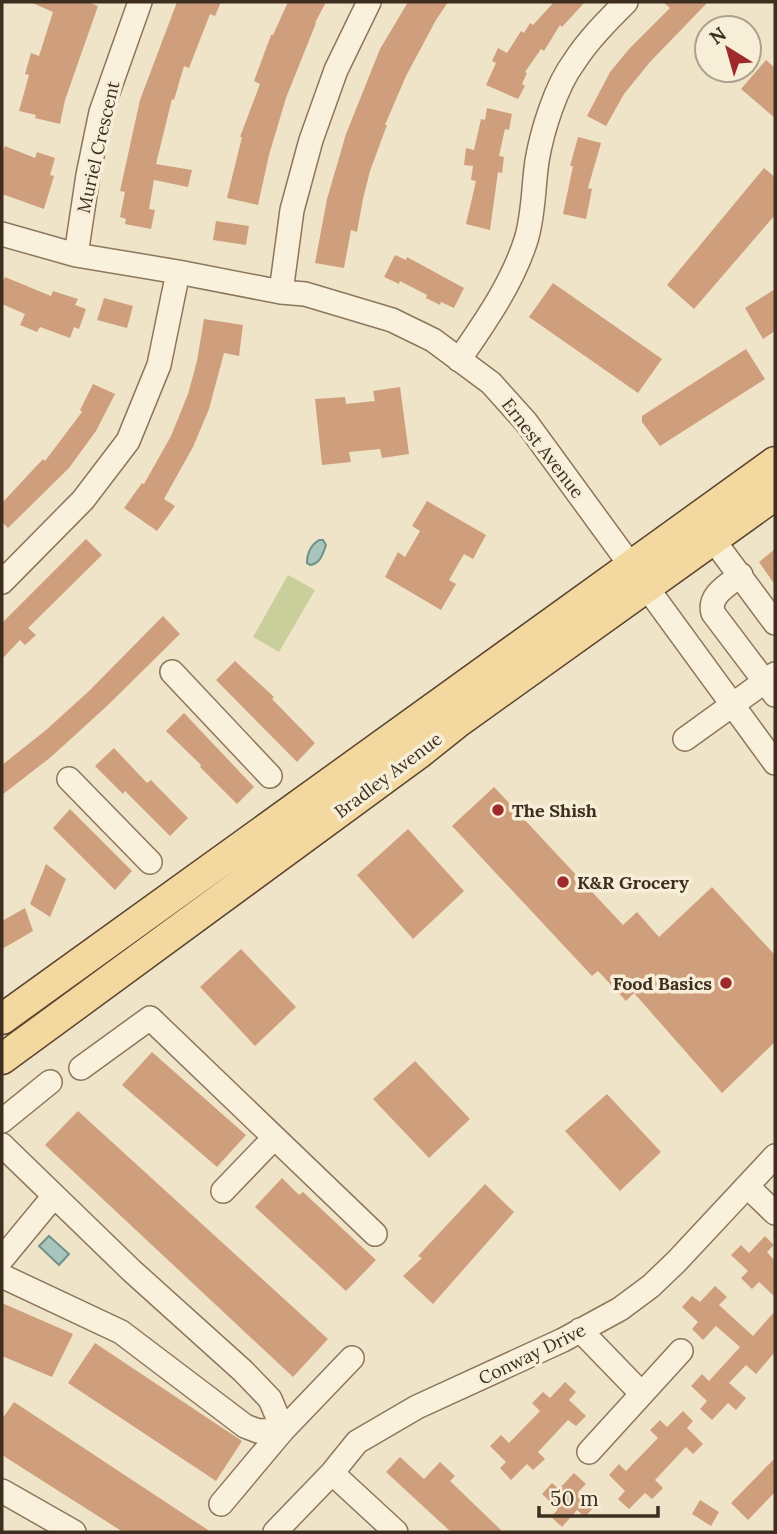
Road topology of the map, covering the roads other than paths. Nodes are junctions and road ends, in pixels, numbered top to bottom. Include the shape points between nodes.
1 (141, 2) edge
2 (369, 2) edge
3 (626, 2) edge
4 (2, 234) edge
5 (76, 255) junction
6 (178, 272) junction
7 (281, 292) junction
8 (459, 360) junction
9 (775, 462) edge
10 (775, 495) edge
11 (720, 549) dead end
12 (741, 575) junction
13 (638, 576) junction
14 (2, 582) edge
15 (775, 623) edge
16 (172, 673) dead end
17 (772, 684) edge
18 (733, 705) junction
19 (685, 739) dead end
20 (775, 763) edge
21 (270, 776) dead end
22 (69, 779) dead end
23 (149, 862) dead end
24 (2, 1019) edge
25 (2, 1059) edge
26 (81, 1068) dead end
27 (50, 1082) dead end
28 (2, 1121) edge
29 (274, 1138) junction
30 (2, 1145) edge
31 (775, 1156) edge
32 (747, 1186) junction
33 (223, 1191) dead end
34 (54, 1196) junction
35 (775, 1213) edge
36 (375, 1234) dead end
37 (2, 1259) edge
38 (2, 1276) edge
39 (580, 1330) junction
40 (681, 1351) dead end
41 (352, 1358) dead end
42 (642, 1394) junction
43 (283, 1430) junction
44 (589, 1452) dead end
45 (332, 1473) junction
46 (2, 1490) edge
47 (222, 1504) dead end
48 (75, 1532) edge
49 (275, 1532) edge
50 (396, 1532) edge

1 - 5 street, Muriel Crescent via 102,113
2 - 7 street via 336,70 311,140 292,210
3 - 8 street via 573,62 537,162 526,241 498,302
4 - 5 street, Ernest Avenue
5 - 6 street, Ernest Avenue
6 - 7 street, Ernest Avenue
6 - 14 street via 159,365 128,441 83,500
7 - 8 street, Ernest Avenue via 305,294 392,320 433,340
8 - 13 street, Ernest Avenue via 491,383 526,422
9 - 13 main road, Bradley Avenue
10 - 13 main road, Bradley Avenue
11 - 12 street
12 - 15 street
12 - 17 street via 715,596 711,608
13 - 18 street, Ernest Avenue
13 - 24 main road, Bradley Avenue
13 - 25 main road, Bradley Avenue via 418,754
16 - 21 street
17 - 18 street
18 - 19 street
18 - 20 street, Ernest Avenue
22 - 23 street
26 - 29 street via 150,1018
27 - 28 street
29 - 33 street
29 - 36 street
30 - 34 street
31 - 32 street, Conway Drive
32 - 35 street
32 - 39 street, Conway Drive via 651,1286
34 - 37 street
34 - 43 street via 270,1399
38 - 43 street via 121,1332 245,1426 258,1431
39 - 42 street
39 - 45 street, Conway Drive via 417,1407 357,1442
40 - 42 street
41 - 43 street
42 - 44 street
43 - 47 street
45 - 49 street, Conway Drive
45 - 50 street
46 - 48 street

